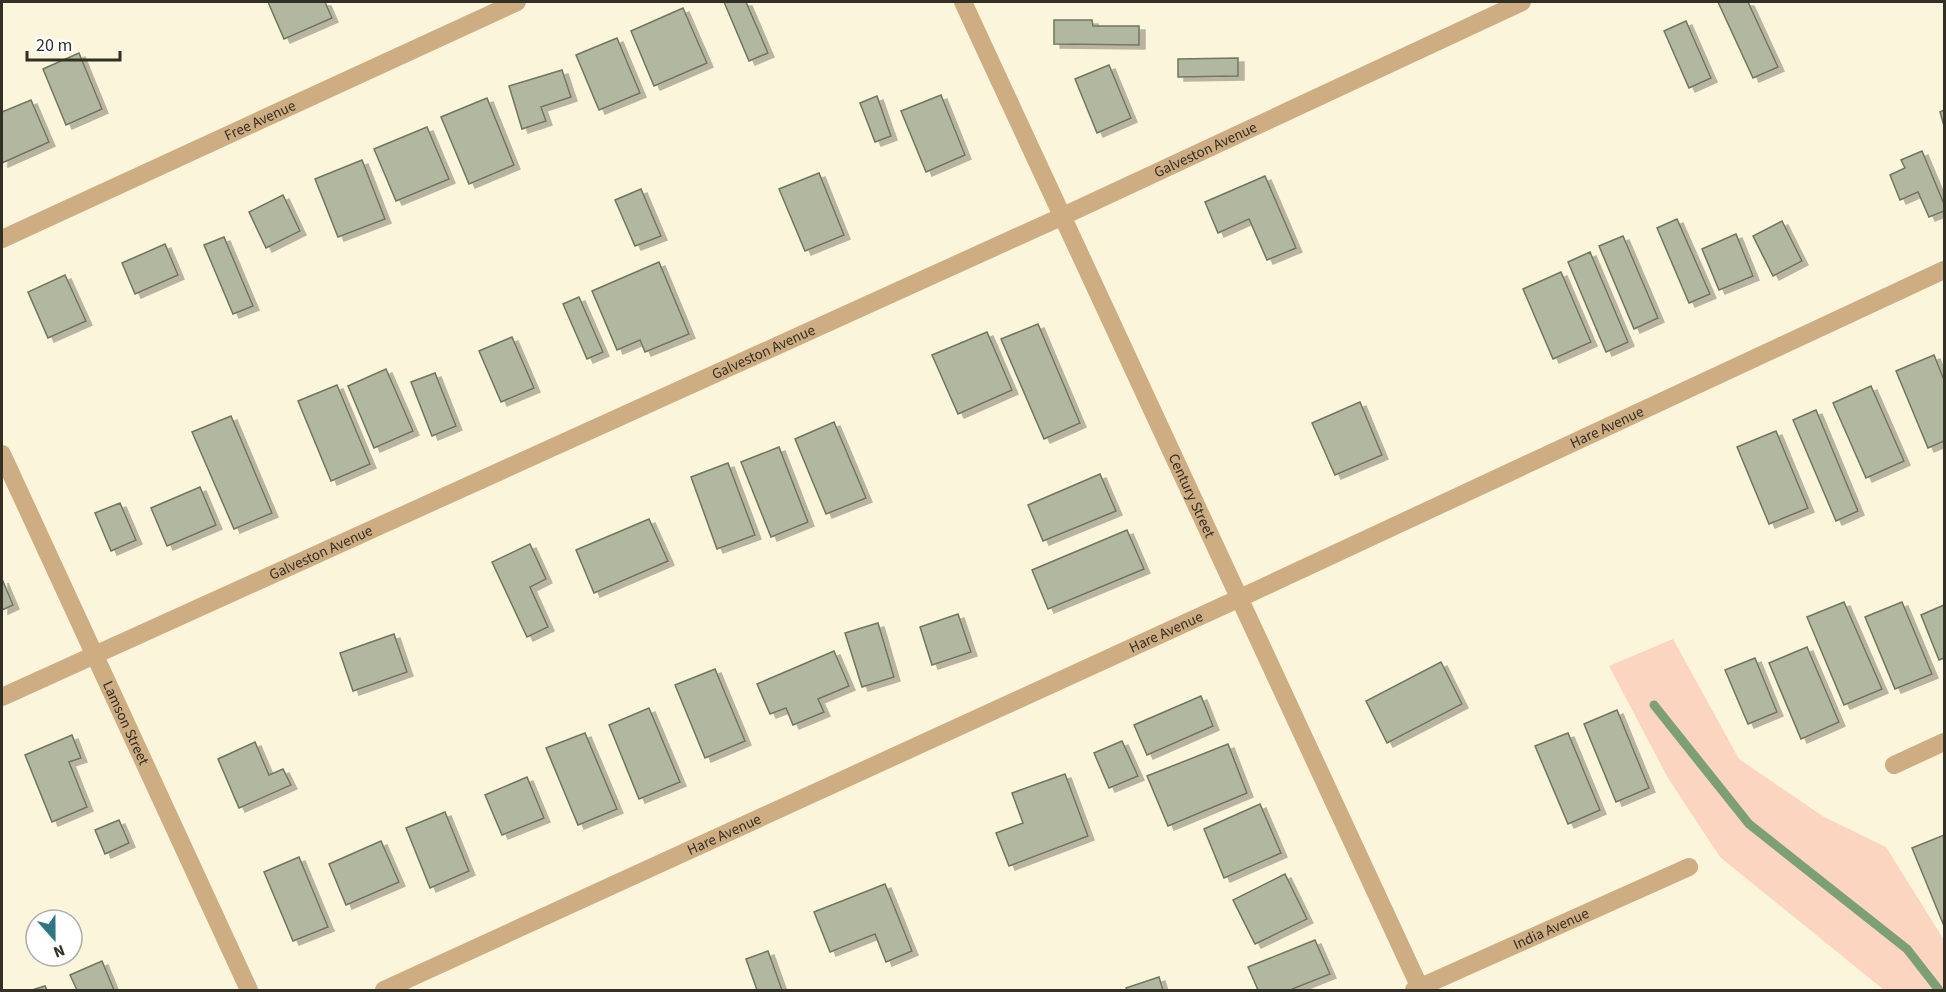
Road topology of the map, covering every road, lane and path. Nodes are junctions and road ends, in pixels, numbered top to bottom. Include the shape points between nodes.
1 (517, 2) edge
2 (963, 2) edge
3 (1522, 2) edge
4 (1061, 217) junction
5 (2, 238) edge
6 (1944, 270) edge
7 (2, 454) edge
8 (1240, 598) junction
9 (93, 654) junction
10 (2, 697) edge
11 (1944, 742) edge
12 (1894, 765) dead end
13 (1689, 867) dead end
14 (249, 990) edge
15 (384, 990) edge
16 (1418, 990) edge

1 - 5 street, Free Avenue
2 - 4 street, Century Street
3 - 4 street, Galveston Avenue
4 - 8 street, Century Street
4 - 9 street, Galveston Avenue
6 - 8 street, Hare Avenue
7 - 9 street, Lamson Street
8 - 15 street, Hare Avenue
8 - 16 street, Century Street
9 - 10 street, Galveston Avenue
9 - 14 street, Lamson Street
11 - 12 street
13 - 16 street, India Avenue

